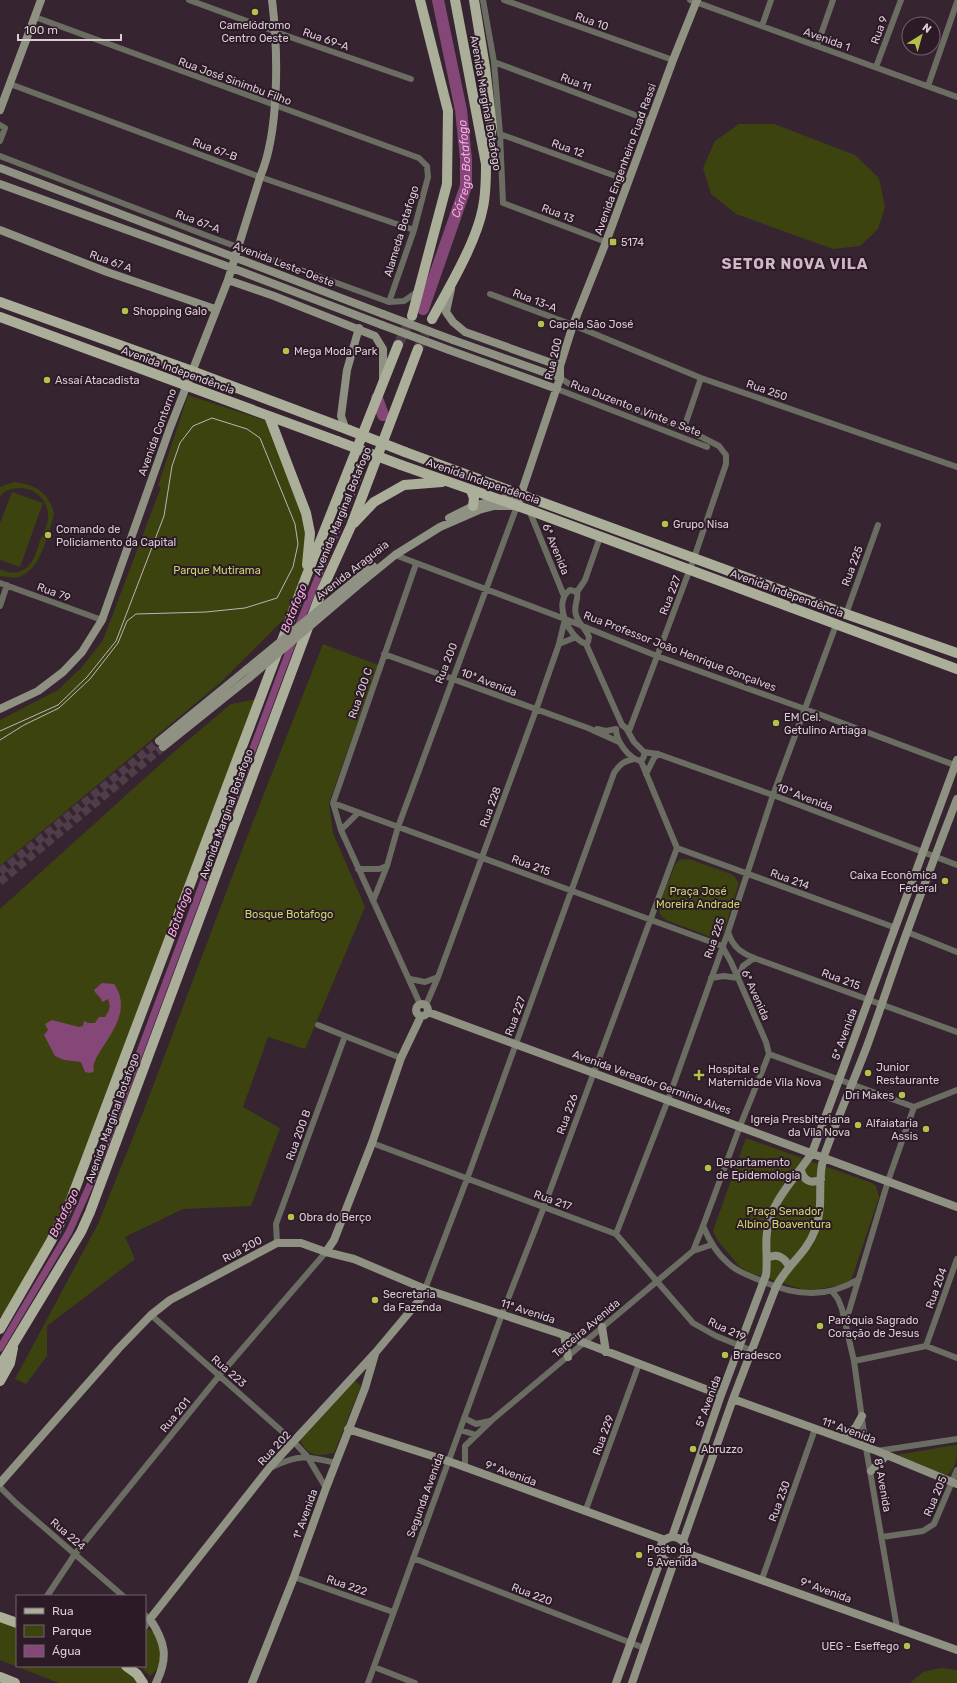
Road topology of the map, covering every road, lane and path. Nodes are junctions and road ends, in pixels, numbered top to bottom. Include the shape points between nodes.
1 (41, 0) edge
2 (189, 0) edge
3 (272, 0) edge
4 (420, 0) edge
5 (455, 0) edge
6 (474, 0) edge
7 (483, 0) edge
8 (504, 0) edge
9 (771, 0) edge
10 (833, 0) edge
11 (901, 0) edge
12 (694, 1) edge
13 (957, 2) edge
14 (35, 17) junction
15 (762, 26) junction
16 (276, 32) junction
17 (817, 46) junction
18 (673, 60) junction
19 (494, 62) junction
20 (876, 67) junction
21 (411, 79) dead end
22 (10, 84) junction
23 (928, 86) junction
24 (957, 97) edge
25 (275, 106) junction
26 (0, 110) edge
27 (651, 121) junction
28 (2, 127) edge
29 (500, 134) junction
30 (0, 141) edge
31 (0, 156) edge
32 (486, 164) junction
33 (427, 166) joint
34 (0, 168) edge
35 (260, 177) junction
36 (629, 181) junction
37 (0, 184) edge
38 (0, 230) edge
39 (414, 230) junction
40 (213, 238) junction
41 (606, 242) junction
42 (237, 246) junction
43 (210, 247) junction
44 (235, 257) junction
45 (232, 268) junction
46 (228, 280) junction
47 (261, 280) junction
48 (453, 280) junction
49 (418, 291) junction
50 (490, 294) dead end
51 (274, 296) junction
52 (0, 302) edge
53 (389, 302) junction
54 (215, 309) junction
55 (412, 316) tunnel mouth
56 (0, 317) edge
57 (432, 319) tunnel mouth
58 (572, 325) junction
59 (358, 328) junction
60 (398, 345) tunnel mouth
61 (418, 349) tunnel mouth
62 (548, 362) junction
63 (560, 366) junction
64 (192, 371) junction
65 (560, 378) junction
66 (701, 378) junction
67 (384, 383) junction
68 (187, 385) junction
69 (557, 389) junction
70 (270, 416) junction
71 (684, 428) junction
72 (348, 430) junction
73 (707, 446) dead end
74 (726, 464) joint
75 (957, 467) edge
76 (447, 482) junction
77 (471, 490) junction
78 (522, 494) junction
79 (500, 500) junction
80 (473, 506) junction
81 (517, 506) junction
82 (529, 510) junction
83 (351, 526) junction
84 (878, 526) dead end
85 (600, 537) junction
86 (395, 555) junction
87 (694, 558) junction
88 (416, 564) junction
89 (690, 570) junction
90 (306, 577) junction
91 (0, 583) edge
92 (355, 583) junction
93 (8, 585) junction
94 (486, 589) junction
95 (577, 592) junction
96 (564, 596) junction
97 (0, 606) edge
98 (846, 614) junction
99 (565, 619) junction
100 (102, 620) junction
101 (836, 625) junction
102 (582, 626) junction
103 (576, 637) junction
104 (559, 644) junction
105 (586, 644) junction
106 (957, 653) edge
107 (384, 654) junction
108 (657, 656) junction
109 (957, 669) edge
110 (452, 678) junction
111 (0, 709) edge
112 (805, 709) junction
113 (536, 710) junction
114 (622, 725) junction
115 (588, 728) junction
116 (616, 729) junction
117 (629, 732) junction
118 (619, 742) junction
119 (161, 744) tunnel mouth
120 (644, 752) junction
121 (658, 754) junction
122 (634, 759) junction
123 (640, 761) junction
124 (956, 764) edge
125 (646, 774) junction
126 (773, 795) junction
127 (957, 799) edge
128 (333, 803) junction
129 (358, 813) junction
130 (398, 827) junction
131 (341, 830) junction
132 (677, 848) junction
133 (923, 852) junction
134 (935, 856) junction
135 (482, 858) junction
136 (957, 865) edge
137 (387, 866) junction
138 (358, 869) junction
139 (737, 871) junction
140 (746, 874) junction
141 (743, 884) junction
142 (571, 891) junction
143 (373, 901) junction
144 (904, 904) junction
145 (653, 910) junction
146 (649, 919) junction
147 (658, 923) junction
148 (896, 928) junction
149 (728, 932) junction
150 (907, 932) junction
151 (722, 946) junction
152 (957, 952) edge
153 (754, 958) junction
154 (438, 977) junction
155 (711, 978) junction
156 (738, 978) junction
157 (410, 979) junction
158 (868, 999) junction
159 (882, 1004) junction
160 (424, 1009) junction
161 (318, 1025) dead end
162 (957, 1032) edge
163 (345, 1036) junction
164 (515, 1044) junction
165 (769, 1054) junction
166 (401, 1058) junction
167 (593, 1073) junction
168 (839, 1080) junction
169 (852, 1084) junction
170 (957, 1090) edge
171 (668, 1100) junction
172 (914, 1107) junction
173 (740, 1126) junction
174 (372, 1142) junction
175 (812, 1153) junction
176 (824, 1157) junction
177 (801, 1170) junction
178 (467, 1179) junction
179 (821, 1179) junction
180 (888, 1181) junction
181 (544, 1207) junction
182 (957, 1207) edge
183 (703, 1226) junction
184 (616, 1234) junction
185 (277, 1243) junction
186 (711, 1245) junction
187 (326, 1252) junction
188 (693, 1252) junction
189 (767, 1258) junction
190 (957, 1259) edge
191 (789, 1267) junction
192 (859, 1279) junction
193 (658, 1282) junction
194 (764, 1282) junction
195 (776, 1287) junction
196 (424, 1290) junction
197 (832, 1291) junction
198 (502, 1314) junction
199 (151, 1315) junction
200 (845, 1322) junction
201 (693, 1323) joint
202 (602, 1327) junction
203 (0, 1329) edge
204 (564, 1335) junction
205 (15, 1340) junction
206 (584, 1343) junction
207 (740, 1346) junction
208 (926, 1346) junction
209 (752, 1351) junction
210 (376, 1352) junction
211 (606, 1352) junction
212 (568, 1357) junction
213 (957, 1358) edge
214 (854, 1362) junction
215 (639, 1364) junction
216 (0, 1366) edge
217 (219, 1376) junction
218 (354, 1376) junction
219 (0, 1381) edge
220 (365, 1388) junction
221 (721, 1395) junction
222 (733, 1399) junction
223 (862, 1416) junction
224 (464, 1418) junction
225 (492, 1420) junction
226 (348, 1429) junction
227 (815, 1429) junction
228 (460, 1430) junction
229 (476, 1435) junction
230 (843, 1439) junction
231 (957, 1439) edge
232 (294, 1442) junction
233 (866, 1448) junction
234 (877, 1451) junction
235 (887, 1455) junction
236 (307, 1456) junction
237 (448, 1461) junction
238 (336, 1463) junction
239 (270, 1467) junction
240 (466, 1468) junction
241 (957, 1470) edge
242 (871, 1471) junction
243 (0, 1483) edge
244 (955, 1483) edge
245 (0, 1487) edge
246 (326, 1488) junction
247 (585, 1512) junction
248 (882, 1537) junction
249 (668, 1538) junction
250 (683, 1541) junction
251 (686, 1553) junction
252 (75, 1554) junction
253 (662, 1556) junction
254 (413, 1558) junction
255 (674, 1562) junction
256 (294, 1577) junction
257 (762, 1579) junction
258 (49, 1595) edge
259 (122, 1595) edge
260 (393, 1612) junction
261 (0, 1617) edge
262 (147, 1617) edge
263 (16, 1624) edge
264 (897, 1628) junction
265 (631, 1643) junction
266 (644, 1648) junction
267 (957, 1650) edge
268 (127, 1667) edge
269 (374, 1667) junction
270 (1, 1680) edge
271 (15, 1683) edge
272 (143, 1683) edge
273 (156, 1683) edge
274 (252, 1683) edge
275 (368, 1683) edge
276 (415, 1683) edge
277 (616, 1683) edge
278 (632, 1683) edge

1 - 14 main road
2 - 16 street, Rua 69-A
3 - 16 main road, Avenida Contorno
4 - 49 main road via 448,111 447,184
5 - 32 main road, Avenida Marginal Botafogo
6 - 32 main road via 492,128
7 - 19 street
8 - 18 street, Rua 10
9 - 15 street
10 - 17 street
11 - 20 street, Rua 9
12 - 15 street, Avenida 1
12 - 18 main road, Avenida Engenheiro Fuad Rassi
13 - 23 street
14 - 22 main road
14 - 25 street, Rua José Sinimbu Filho
15 - 17 street, Avenida 1
16 - 21 street, Rua 69-A
16 - 25 main road, Avenida Contorno
17 - 20 street, Avenida 1
18 - 27 main road, Avenida Engenheiro Fuad Rassi
19 - 27 street, Rua 11
19 - 29 street
20 - 23 street, Avenida 1
22 - 26 main road
22 - 35 street, Rua 67-B
23 - 24 street, Avenida 1
25 - 33 street, Rua José Sinimbu Filho via 419,158
25 - 35 main road, Avenida Contorno via 267,162
27 - 36 main road, Avenida Engenheiro Fuad Rassi
28 - 30 street
29 - 36 street, Rua 12
29 - 41 street, Rua 13 via 503,203
31 - 40 street, Rua 67-A
32 - 48 main road, Avenida Marginal Botafogo via 486,187 480,222
33 - 39 street, Alameda Botafogo via 428,177
34 - 43 main road, Avenida Leste-Oeste
35 - 39 street, Rua 67-B
35 - 42 main road, Avenida Contorno
36 - 41 main road, Avenida Engenheiro Fuad Rassi
37 - 45 main road, Avenida Leste-Oeste
38 - 54 main road, Rua 67 A via 107,272
39 - 53 street, Alameda Botafogo
40 - 42 street, Rua 67-A
40 - 43 street
41 - 58 main road, Avenida Engenheiro Fuad Rassi
42 - 44 main road, Avenida Contorno
42 - 53 street, Rua 67-A
43 - 44 main road, Avenida Leste-Oeste
44 - 45 main road, Avenida Contorno
44 - 65 main road, Avenida Leste-Oeste, bridge
45 - 46 main road, Avenida Contorno
45 - 47 main road, Avenida Leste-Oeste
46 - 51 main road
46 - 54 main road, Avenida Contorno
47 - 51 main road
47 - 69 main road, Avenida Leste-Oeste, bridge
48 - 57 main road, Avenida Marginal Botafogo
48 - 62 main road via 446,312 453,322 465,332
49 - 53 street via 404,301
49 - 55 main road
50 - 58 street, Rua 13-A
51 - 59 main road
52 - 64 main road, Avenida Independência
54 - 64 main road, Avenida Contorno
56 - 68 main road, Avenida Independência
58 - 63 main road, Rua 200
58 - 66 street, Rua 250
59 - 67 main road via 375,336 383,349
59 - 72 main road via 347,370 341,416
60 - 67 main road, Avenida Marginal Botafogo
61 - 83 main road, Avenida Marginal Botafogo
62 - 63 main road
62 - 65 street
63 - 65 main road, Rua 200
64 - 68 main road, Avenida Contorno
64 - 72 main road, Avenida Independência
65 - 69 main road, Rua 200
65 - 71 street, Rua Duzento e Vinte e Sete via 571,385
66 - 71 street
66 - 75 street, Rua 250
67 - 90 main road, Avenida Marginal Botafogo
68 - 70 main road, Avenida Independência
68 - 100 main road, Avenida Contorno
69 - 73 street, Rua Duzento e Vinte e Sete
69 - 78 main road, Rua 200
70 - 76 main road, Avenida Independência, bridge
70 - 90 main road via 306,513 310,533
71 - 74 street, Rua Duzento e Vinte e Sete via 719,446 726,455
72 - 78 main road, Avenida Independência, bridge
74 - 87 street, Rua 227
76 - 77 main road, Avenida Independência
76 - 83 main road via 404,485 374,502
77 - 79 main road, Avenida Independência
77 - 80 main road
78 - 79 main road, Avenida Araguaia
78 - 81 main road, Rua 200
78 - 87 main road, Avenida Independência
79 - 80 main road, Avenida Araguaia
79 - 81 main road, Avenida Independência
80 - 92 main road, Avenida Araguaia via 411,538
81 - 82 main road, Avenida Independência
81 - 86 main road, Avenida Araguaia via 494,506 479,510 440,527
81 - 94 street, Rua 200
82 - 85 main road, Avenida Independência
82 - 96 street, 6ª Avenida
83 - 205 main road, Avenida Marginal Botafogo via 322,590 90,1212 81,1232
84 - 98 street, Rua 225
85 - 89 main road, Avenida Independência
85 - 95 street via 585,580
86 - 88 street, Rua Professor João Henrique Gonçalves
86 - 92 main road, Avenida Araguaia
87 - 89 street, Rua 227
87 - 98 main road, Avenida Independência
88 - 94 street, Rua Professor João Henrique Gonçalves
88 - 107 street, Rua 200 C
89 - 101 main road, Avenida Independência
89 - 108 street, Rua 227
90 - 203 main road, Avenida Marginal Botafogo via 69,1205 51,1242
91 - 93 street, Rua 79
92 - 119 main road, Avenida Araguaia, bridge
93 - 97 street
93 - 100 street, Rua 79
94 - 99 street, Rua Professor João Henrique Gonçalves
94 - 110 street, Rua 200
95 - 96 street, 6ª Avenida via 570,590
95 - 102 street via 575,612
96 - 99 street, 6ª Avenida via 562,603
98 - 106 main road, Avenida Independência
99 - 102 street, Rua Professor João Henrique Gonçalves
99 - 103 street, 6ª Avenida
99 - 104 street, Rua 228
100 - 111 main road, Avenida Contorno via 82,652 63,672 38,691
101 - 109 main road, Avenida Independência
101 - 112 street, Rua 225
102 - 105 street via 589,637
102 - 108 street, Rua Professor João Henrique Gonçalves
103 - 104 street
103 - 105 street, 6ª Avenida
104 - 113 street, Rua 228
105 - 114 street
107 - 110 street, 10ª Avenida
107 - 128 street, Rua 200 C
108 - 112 street, Rua Professor João Henrique Gonçalves
108 - 117 street, Rua 227
110 - 113 street, 10ª Avenida
110 - 130 street, Rua 200
112 - 124 street, Rua Professor João Henrique Gonçalves
112 - 126 street, Rua 225
113 - 115 street, 10ª Avenida
113 - 135 street, Rua 228
114 - 116 street
114 - 117 street
115 - 116 street, 10ª Avenida via 606,731
115 - 118 street, 10ª Avenida
116 - 118 street
117 - 120 street
118 - 122 street
120 - 121 street, 10ª Avenida
120 - 123 street via 644,758
121 - 125 street
121 - 126 street, 10ª Avenida
122 - 123 street
122 - 142 street, Rua 227 via 624,761 614,773
123 - 125 street
124 - 133 main road, 5ª Avenida
125 - 132 street
126 - 133 street, 10ª Avenida
126 - 140 street, Rua 225
127 - 134 main road, 5ª Avenida
128 - 129 street, Rua 215
128 - 131 street
129 - 130 street, Rua 215
129 - 131 street
130 - 135 street, Rua 215
130 - 137 street, Rua 200
131 - 138 street
132 - 139 street, Rua 214
132 - 145 street, Rua 226
133 - 134 street, 10ª Avenida
133 - 144 main road, 5ª Avenida
134 - 136 street, 10ª Avenida
134 - 150 main road, 5ª Avenida
135 - 142 street, Rua 215
135 - 154 street, Rua 228
137 - 138 street via 379,869
137 - 143 street, Rua 200
138 - 143 street
139 - 140 street, Rua 214
139 - 141 street
140 - 141 street, Rua 225
140 - 148 street, Rua 214
141 - 149 street, Rua 225
142 - 146 street, Rua 215
142 - 164 street, Rua 227
143 - 157 street
144 - 148 main road, 5ª Avenida
144 - 150 main road via 902,927
145 - 146 street, Rua 226
145 - 147 street
146 - 147 street, Rua 215
146 - 167 street, Rua 226
147 - 151 street, Rua 215
148 - 158 main road, 5ª Avenida
149 - 151 street, Rua 225
149 - 153 street, Rua 215 via 734,946 740,952
150 - 152 street
150 - 159 main road, 5ª Avenida
151 - 155 street, Rua 225
151 - 156 street, 6ª Avenida
153 - 156 street via 744,966
153 - 158 street, Rua 215
154 - 157 street via 425,982
154 - 160 street, Rua 228
155 - 156 street
155 - 171 street, Rua 225
156 - 165 street, 6ª Avenida
157 - 160 street
158 - 159 street, Rua 215
158 - 168 main road, 5ª Avenida
159 - 162 street, Rua 215
159 - 169 main road, 5ª Avenida
160 - 164 main road, Avenida Vereador Germínio Alves
160 - 166 main road
161 - 163 street
163 - 166 street
163 - 185 street, Rua 200 B via 276,1224
164 - 167 main road, Avenida Vereador Germínio Alves
164 - 178 street, Rua 227
165 - 168 street
165 - 173 street, Terceira Avenida
166 - 174 main road
167 - 171 main road, Avenida Vereador Germínio Alves
167 - 181 street, Rua 226
168 - 169 street
168 - 175 main road, 5ª Avenida
169 - 172 street
169 - 176 main road, 5ª Avenida
170 - 172 street
171 - 173 main road, Avenida Vereador Germínio Alves
171 - 184 street, Rua 225
172 - 180 street
173 - 175 main road, Avenida Vereador Germínio Alves
173 - 183 street, Terceira Avenida
174 - 178 street, Rua 217
174 - 187 main road via 334,1240
175 - 176 main road, Avenida Vereador Germínio Alves
175 - 177 main road, 5ª Avenida
176 - 179 main road, 5ª Avenida
176 - 180 main road, Avenida Vereador Germínio Alves
177 - 179 main road via 808,1181
177 - 189 main road, 5ª Avenida via 782,1193 772,1212 767,1233
178 - 181 street, Rua 217
178 - 196 street, Rua 227
179 - 191 main road, 5ª Avenida via 822,1200 816,1228 806,1248
180 - 182 main road, Avenida Vereador Germínio Alves
180 - 192 street
181 - 184 street, Rua 217
181 - 198 street, Rua 226
183 - 186 street
183 - 188 street, Terceira Avenida
184 - 193 street, Rua 217
185 - 187 main road, Rua 200 via 300,1243
185 - 199 main road, Rua 200 via 170,1300
186 - 188 street, Terceira Avenida
186 - 194 street via 728,1264
187 - 196 main road, 11ª Avenida via 354,1259
187 - 217 street, Rua 201
188 - 193 street, Terceira Avenida
189 - 191 main road via 780,1256
189 - 194 main road, 5ª Avenida
190 - 208 street, Rua 204
191 - 195 main road, 5ª Avenida
192 - 197 street
192 - 200 street
193 - 201 street, Rua 217
193 - 202 street, Terceira Avenida
194 - 195 street
194 - 207 main road, 5ª Avenida
195 - 197 street via 809,1294
195 - 209 main road, 5ª Avenida
196 - 198 main road, 11ª Avenida
196 - 210 main road, Rua 202 via 422,1297
197 - 200 street, 8ª Avenida via 838,1299
198 - 204 main road, 11ª Avenida
198 - 224 street, Segunda Avenida
199 - 217 street, Rua 223
199 - 243 main road, Rua 200
200 - 214 street, 8ª Avenida
201 - 207 street, Rua 219
202 - 206 street, Terceira Avenida
202 - 211 main road
204 - 206 main road, 11ª Avenida
204 - 212 main road
205 - 216 main road, Avenida Marginal Botafogo
205 - 219 main road via 10,1363
206 - 211 main road, 11ª Avenida
206 - 212 street, Terceira Avenida
207 - 209 street, Rua 219
207 - 221 main road, 5ª Avenida
208 - 213 street
208 - 214 street
209 - 222 main road, 5ª Avenida
210 - 218 main road, Rua 202
210 - 220 main road, 1ª Avenida
211 - 215 main road, 11ª Avenida
212 - 225 street, Terceira Avenida
214 - 223 street, 8ª Avenida
215 - 221 main road, 11ª Avenida
215 - 247 street, Rua 229
217 - 232 street, Rua 223
217 - 252 street, Rua 201
218 - 220 main road
218 - 232 main road, Rua 202
220 - 226 main road, 1ª Avenida
221 - 249 main road, 5ª Avenida
222 - 227 main road, 11ª Avenida
222 - 250 main road, 5ª Avenida
223 - 230 main road via 856,1427
223 - 233 street, 8ª Avenida
224 - 225 street via 476,1424
224 - 228 street, Segunda Avenida
225 - 229 street, Terceira Avenida
226 - 237 main road, 9ª Avenida
226 - 238 main road, 1ª Avenida
227 - 230 main road, 11ª Avenida
227 - 257 street, Rua 230
228 - 229 street
228 - 237 street, Segunda Avenida
229 - 240 street, Terceira Avenida via 465,1446
230 - 233 main road, 11ª Avenida
231 - 234 street
232 - 236 street, Rua 223
232 - 239 main road, Rua 202
233 - 234 main road, 11ª Avenida
233 - 242 street, 8ª Avenida
234 - 235 main road, 11ª Avenida
235 - 242 main road
235 - 244 main road, 11ª Avenida
236 - 238 street
236 - 239 street via 289,1459
236 - 246 street, Rua 223
237 - 240 main road, 9ª Avenida
237 - 254 street, Segunda Avenida
238 - 246 main road, 1ª Avenida
239 - 262 main road, Rua 202
240 - 247 main road, 9ª Avenida
241 - 244 street, Rua 205
242 - 248 street, 8ª Avenida
244 - 248 street, Rua 205 via 934,1524 923,1531
245 - 252 street, Rua 224
246 - 256 main road, 1ª Avenida
247 - 249 main road, 9ª Avenida
248 - 264 street, 8ª Avenida
249 - 250 main road via 676,1537
249 - 253 main road via 661,1546
250 - 251 main road
251 - 255 main road via 682,1560
251 - 257 main road, 9ª Avenida
252 - 258 street, Rua 201
252 - 259 street, Rua 224
253 - 255 main road
253 - 265 main road
254 - 260 street, Segunda Avenida
254 - 265 street, Rua 220
255 - 266 main road
256 - 260 street, Rua 222
256 - 274 main road, 1ª Avenida
257 - 264 main road, 9ª Avenida
260 - 269 street, Segunda Avenida
261 - 263 main road
262 - 273 main road via 160,1634 165,1654
264 - 267 main road, 9ª Avenida
265 - 266 street, Rua 220
265 - 277 main road
266 - 278 main road
268 - 272 main road
269 - 275 street, Segunda Avenida
269 - 276 street
270 - 271 main road

